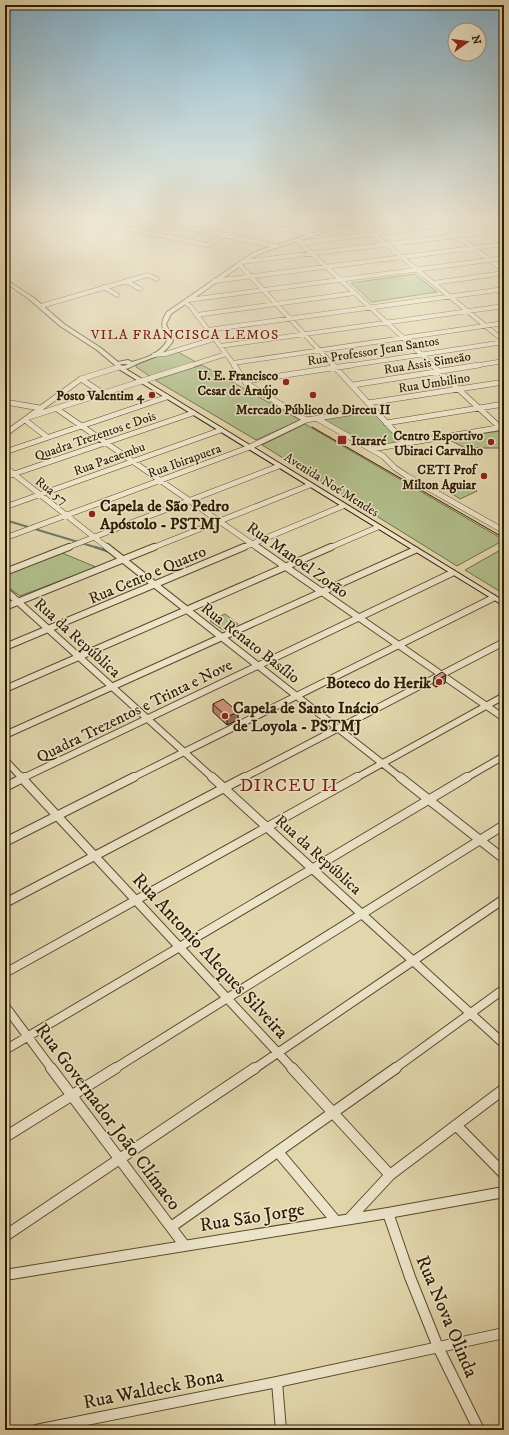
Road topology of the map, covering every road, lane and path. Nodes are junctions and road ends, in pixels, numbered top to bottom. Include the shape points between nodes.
1 (16, 288) edge
2 (101, 288) edge
3 (106, 288) edge
4 (206, 288) edge
5 (280, 288) edge
6 (350, 288) edge
7 (439, 288) edge
8 (504, 289) edge
9 (264, 290) junction
10 (355, 293) junction
11 (117, 295) dead end
12 (450, 296) junction
13 (187, 301) junction
14 (277, 304) junction
15 (41, 306) junction
16 (504, 306) edge
17 (370, 307) junction
18 (467, 311) junction
19 (196, 315) junction
20 (290, 318) junction
21 (386, 322) junction
22 (504, 323) edge
23 (486, 326) junction
24 (208, 330) junction
25 (305, 334) junction
26 (404, 338) junction
27 (214, 339) junction
28 (504, 341) edge
29 (220, 346) junction
30 (99, 349) junction
31 (320, 350) junction
32 (157, 354) junction
33 (226, 354) junction
34 (421, 354) junction
35 (504, 361) edge
36 (233, 363) junction
37 (128, 364) junction
38 (118, 366) junction
39 (336, 367) junction
40 (440, 372) junction
41 (81, 379) junction
42 (246, 381) junction
43 (504, 382) edge
44 (144, 383) junction
45 (353, 385) junction
46 (459, 389) junction
47 (104, 394) junction
48 (167, 397) junction
49 (5, 402) edge
50 (368, 404) junction
51 (504, 404) edge
52 (40, 408) junction
53 (373, 408) junction
54 (479, 408) junction
55 (57, 409) junction
56 (193, 413) junction
57 (27, 418) junction
58 (316, 418) junction
59 (306, 420) junction
60 (386, 423) junction
61 (5, 425) edge
62 (82, 426) junction
63 (15, 427) junction
64 (503, 429) edge
65 (221, 430) junction
66 (5, 434) edge
67 (47, 437) junction
68 (108, 443) junction
69 (406, 444) junction
70 (396, 446) junction
71 (250, 447) junction
72 (372, 449) junction
73 (5, 452) edge
74 (383, 456) junction
75 (134, 461) junction
76 (279, 466) junction
77 (5, 467) edge
78 (14, 474) junction
79 (5, 477) edge
80 (161, 480) junction
81 (310, 485) junction
82 (40, 494) junction
83 (190, 500) junction
84 (344, 506) junction
85 (5, 507) edge
86 (67, 515) junction
87 (220, 521) junction
88 (378, 527) junction
89 (504, 531) edge
90 (94, 537) junction
91 (5, 538) edge
92 (252, 543) junction
93 (415, 550) junction
94 (123, 560) junction
95 (286, 567) junction
96 (5, 572) edge
97 (452, 573) junction
98 (154, 584) junction
99 (5, 590) edge
100 (322, 592) junction
101 (493, 598) junction
102 (18, 602) junction
103 (504, 604) edge
104 (5, 607) edge
105 (188, 610) junction
106 (359, 618) junction
107 (48, 629) junction
108 (222, 637) junction
109 (504, 642) edge
110 (400, 645) junction
111 (5, 647) edge
112 (79, 657) junction
113 (258, 666) junction
114 (442, 674) junction
115 (111, 687) junction
116 (5, 689) edge
117 (297, 696) junction
118 (504, 696) edge
119 (487, 706) junction
120 (504, 718) edge
121 (147, 719) junction
122 (340, 729) junction
123 (5, 735) edge
124 (184, 753) junction
125 (504, 756) edge
126 (5, 760) edge
127 (383, 763) junction
128 (22, 778) junction
129 (5, 787) edge
130 (224, 788) junction
131 (430, 800) junction
132 (57, 816) junction
133 (504, 825) edge
134 (266, 827) junction
135 (480, 840) junction
136 (5, 842) edge
137 (95, 856) junction
138 (504, 859) edge
139 (312, 868) junction
140 (504, 899) edge
141 (136, 900) junction
142 (5, 903) edge
143 (362, 913) junction
144 (181, 948) junction
145 (414, 962) junction
146 (5, 973) edge
147 (504, 989) edge
148 (227, 997) junction
149 (5, 1006) edge
150 (471, 1013) junction
151 (28, 1036) junction
152 (504, 1044) edge
153 (5, 1050) edge
154 (279, 1053) junction
155 (504, 1089) edge
156 (72, 1095) junction
157 (334, 1114) junction
158 (456, 1125) junction
159 (5, 1137) edge
160 (278, 1152) junction
161 (120, 1158) junction
162 (504, 1174) edge
163 (390, 1175) junction
164 (504, 1192) edge
165 (388, 1213) junction
166 (350, 1218) junction
167 (336, 1221) junction
168 (171, 1227) junction
169 (5, 1236) edge
170 (185, 1246) junction
171 (5, 1276) edge
172 (504, 1333) edge
173 (438, 1347) junction
174 (277, 1382) junction
175 (36, 1430) edge
176 (281, 1430) edge
177 (479, 1430) edge

1 - 15 street, Avenida Noé Mendes
2 - 15 street
3 - 11 street
4 - 13 street
5 - 9 street
6 - 10 street
7 - 12 street
8 - 12 street
9 - 13 street
9 - 14 street
10 - 14 street
10 - 17 street
12 - 17 street
12 - 18 street
13 - 19 street
13 - 32 street via 164,319 163,325 170,341 166,348
14 - 19 street
14 - 20 street
15 - 30 street, Avenida Noé Mendes via 65,328
16 - 18 street
17 - 20 street
17 - 21 street
18 - 21 street
18 - 23 street
19 - 24 street
20 - 24 street
20 - 25 street
21 - 25 street
21 - 26 street
22 - 23 street
23 - 26 street
23 - 28 street
24 - 27 street
25 - 29 street
25 - 31 street
26 - 31 street
26 - 34 street
27 - 29 street
27 - 32 street
28 - 34 street, Rua Professor Jean Santos
29 - 33 street
30 - 37 street, Avenida Noé Mendes
30 - 38 street, Avenida Noé Mendes
31 - 36 street
31 - 39 street
32 - 37 street
33 - 36 street
33 - 44 street
34 - 39 street, Rua Professor Jean Santos
34 - 40 street
35 - 40 street, Rua Assis Simeão
36 - 42 street
37 - 38 street
37 - 44 main road, Avenida Noé Mendes
38 - 41 street
38 - 44 main road, Avenida Noé Mendes
39 - 42 street, Rua Professor Jean Santos
39 - 45 street
40 - 45 street, Rua Assis Simeão
40 - 46 street
41 - 47 street
41 - 52 street
42 - 59 street via 252,388
43 - 46 street, Rua Umbilino
44 - 47 street
44 - 48 main road, Avenida Noé Mendes
45 - 50 street
46 - 50 street, Rua Umbilino
46 - 54 street
47 - 55 street
48 - 56 main road, Avenida Noé Mendes
48 - 62 street
49 - 52 street
50 - 53 street
51 - 54 street
52 - 57 street
53 - 58 street, Rua Ibirapuera
53 - 60 street
54 - 60 street
54 - 64 street
55 - 57 street
55 - 62 street, Rua Manoel Zorão
56 - 65 main road, Avenida Noé Mendes
56 - 68 street, Quadra Trezentos e Dois
57 - 63 street
57 - 67 street
58 - 59 street, Rua Ibirapuera
58 - 72 street
59 - 71 street, Rua Ibirapuera
60 - 69 street
61 - 63 street
62 - 67 street
62 - 68 street, Rua Manoel Zorão
63 - 66 street
64 - 69 street
65 - 71 main road, Avenida Noé Mendes
65 - 75 street, Rua Pacaembu
67 - 73 street
68 - 75 street, Rua Manoel Zorão
68 - 78 street, Quadra Trezentos e Dois
69 - 70 street
70 - 72 street
70 - 74 street
71 - 76 main road, Avenida Noé Mendes
71 - 80 street, Rua Ibirapuera
72 - 74 street
74 - 89 street via 403,473
75 - 80 street, Rua Manoel Zorão
75 - 82 street, Rua Pacaembu
76 - 81 main road, Avenida Noé Mendes
76 - 83 street
77 - 78 street, Rua 57
78 - 79 street, Quadra Trezentos e Dois
78 - 82 street, Rua 57
80 - 83 street, Rua Manoel Zorão
80 - 86 street, Rua Ibirapuera
81 - 84 main road, Avenida Noé Mendes
81 - 87 street
82 - 85 street, Rua Pacaembu
82 - 86 street, Rua 57
83 - 87 street, Rua Manoel Zorão
83 - 90 street
84 - 88 main road, Avenida Noé Mendes
84 - 92 street, Rua Cento e Quatro
86 - 90 street, Rua 57
86 - 91 street, Rua Ibirapuera
87 - 92 street, Rua Manoel Zorão
87 - 94 street
88 - 93 main road, Avenida Noé Mendes
88 - 95 street
90 - 94 street, Rua Renato Basílio
90 - 96 street
92 - 95 street, Rua Manoel Zorão
92 - 98 street, Rua Cento e Quatro
93 - 97 main road, Avenida Noé Mendes
93 - 100 street
94 - 98 street, Rua Renato Basílio
94 - 102 street
95 - 100 street, Rua Manoel Zorão
95 - 105 street
97 - 101 main road, Avenida Noé Mendes
97 - 106 street, Quadra Trezentos e Trinta e Nove
98 - 105 street, Rua Renato Basílio
98 - 107 street, Rua Cento e Quatro
99 - 102 street, Rua da República
100 - 106 street, Rua Manoel Zorão
100 - 108 street
101 - 103 main road, Avenida Noé Mendes
101 - 110 street
102 - 104 street
102 - 107 street, Rua da República
105 - 108 street, Rua Renato Basílio
105 - 112 street
106 - 110 street, Rua Manoel Zorão
106 - 113 street, Quadra Trezentos e Trinta e Nove
107 - 111 street, Rua Cento e Quatro
107 - 112 street, Rua da República
108 - 113 street, Rua Renato Basílio
108 - 115 street
109 - 114 street
110 - 114 street, Rua Manoel Zorão
110 - 117 street
112 - 115 street, Rua da República
112 - 116 street
113 - 117 street, Rua Renato Basílio
113 - 121 street, Quadra Trezentos e Trinta e Nove
114 - 119 street, Rua Manoel Zorão
114 - 122 street
115 - 121 street, Rua da República
115 - 123 street
117 - 122 street, Rua Renato Basílio
117 - 124 street
118 - 119 street
119 - 120 street, Rua Manoel Zorão
119 - 127 street
121 - 124 street, Rua da República
121 - 128 street, Quadra Trezentos e Trinta e Nove
122 - 127 street, Rua Renato Basílio
122 - 130 street
124 - 130 street, Rua da República
124 - 132 street
125 - 131 street
126 - 128 street, Rua Antonio Aleques Silveira
127 - 131 street, Rua Renato Basílio
127 - 134 street
128 - 129 street, Quadra Trezentos e Trinta e Nove
128 - 132 street, Rua Antonio Aleques Silveira
130 - 134 street, Rua da República
130 - 137 street
131 - 135 street, Rua Renato Basílio
131 - 139 street
132 - 136 street
132 - 137 street, Rua Antonio Aleques Silveira
133 - 135 street
134 - 139 street, Rua da República
134 - 141 street
135 - 138 street, Rua Renato Basílio
135 - 143 street
137 - 141 street, Rua Antonio Aleques Silveira
137 - 142 street
139 - 143 street, Rua da República
139 - 144 street
140 - 145 street
141 - 144 street, Rua Antonio Aleques Silveira
141 - 146 street
143 - 145 street, Rua da República
143 - 148 street
144 - 148 street, Rua Antonio Aleques Silveira
144 - 151 street
145 - 150 street, Rua da República
145 - 154 street
147 - 150 street
148 - 154 street, Rua Antonio Aleques Silveira
148 - 156 street
149 - 151 street, Rua Governador João Clímaco
150 - 152 street, Rua da República
150 - 157 street
151 - 153 street
151 - 156 street, Rua Governador João Clímaco
154 - 157 street, Rua Antonio Aleques Silveira
154 - 161 street
155 - 158 street
156 - 159 street
156 - 161 street, Rua Governador João Clímaco
157 - 160 street
157 - 163 street, Rua Antonio Aleques Silveira
158 - 162 street
158 - 163 street
160 - 167 street
160 - 168 street
161 - 168 street, Rua Governador João Clímaco
161 - 169 street
163 - 166 street
164 - 165 street, Rua São Jorge
165 - 166 street, Rua São Jorge
165 - 173 street, Rua Nova Olinda
166 - 167 street, Rua São Jorge
167 - 170 street, Rua São Jorge
168 - 170 street, Rua Governador João Clímaco
170 - 171 street, Rua São Jorge
172 - 173 street, Rua Waldeck Bona
173 - 174 street, Rua Waldeck Bona
173 - 177 street, Rua Nova Olinda
174 - 175 street, Rua Waldeck Bona
174 - 176 street

